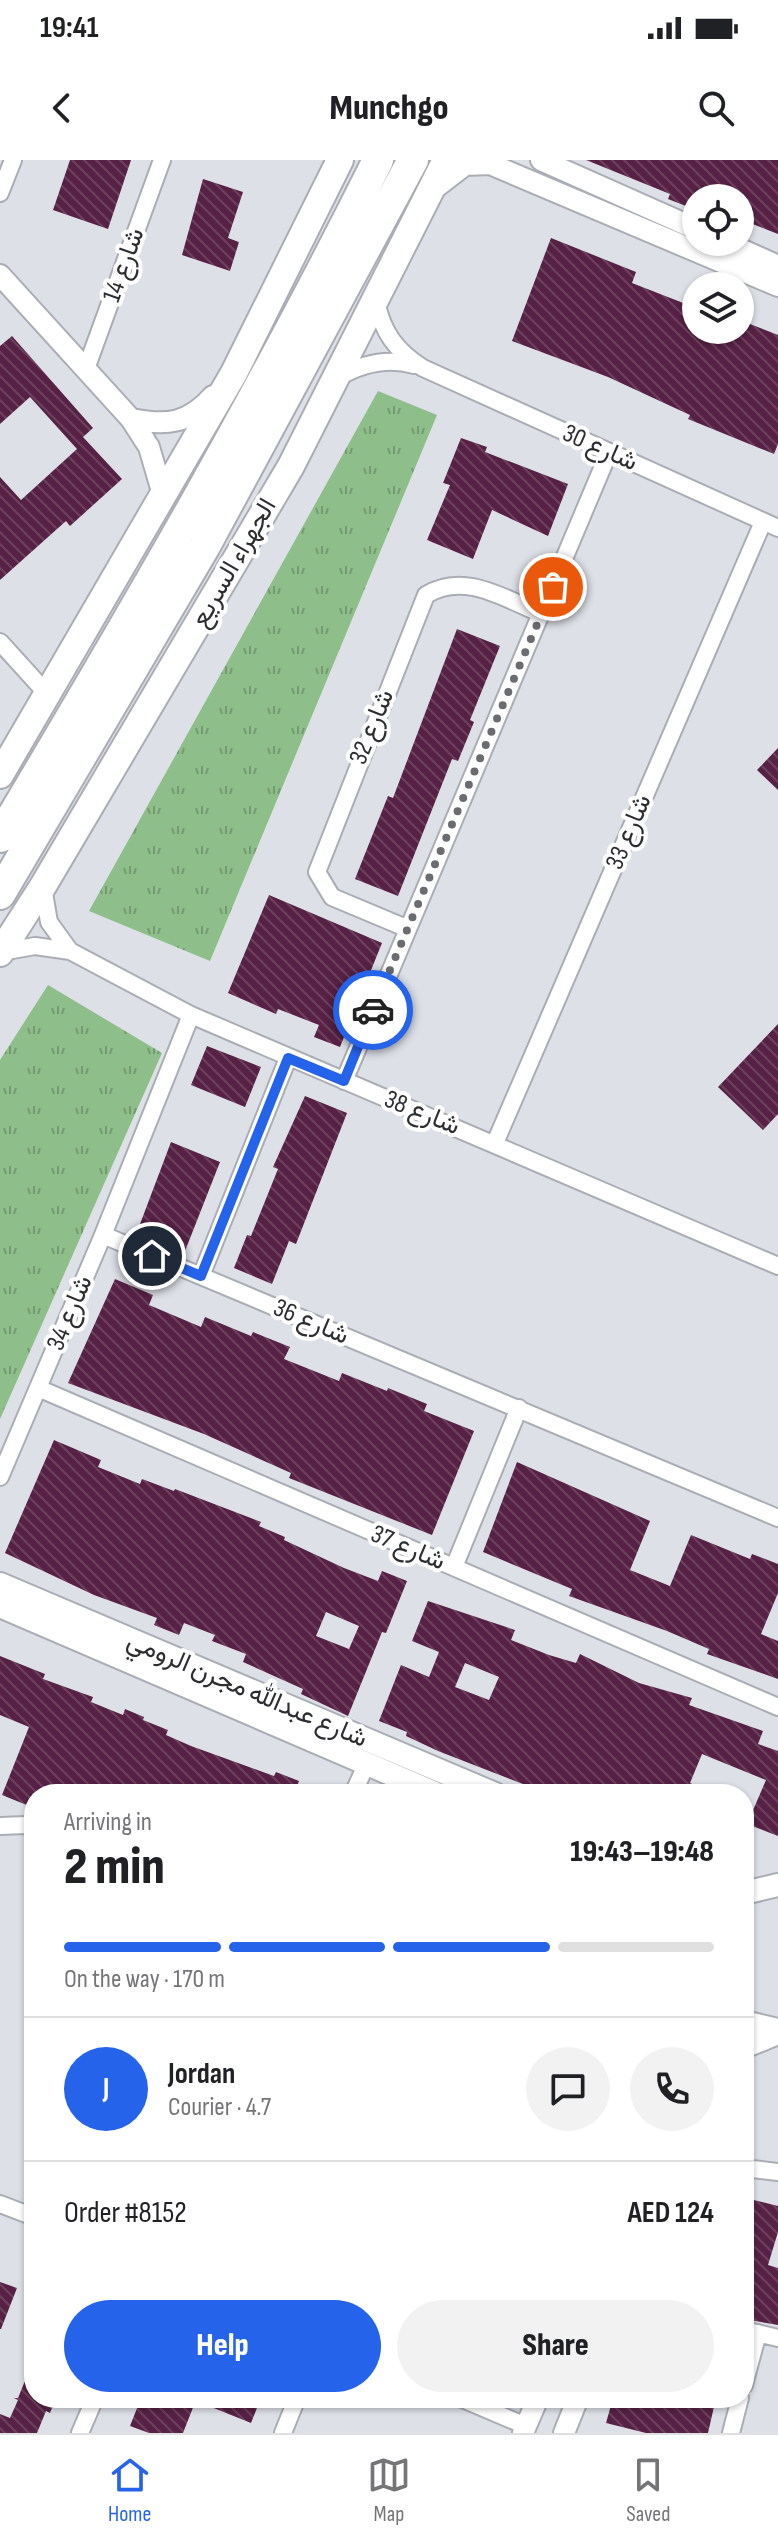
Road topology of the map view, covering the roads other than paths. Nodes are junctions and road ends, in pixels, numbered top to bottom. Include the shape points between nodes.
1 (13, 160) edge
2 (162, 160) edge
3 (340, 160) edge
4 (378, 160) edge
5 (413, 160) edge
6 (446, 160) edge
7 (541, 160) edge
8 (481, 161) edge
9 (432, 190) junction
10 (0, 193) edge
11 (682, 223) edge
12 (754, 255) edge
13 (778, 266) edge
14 (0, 275) edge
15 (778, 286) edge
16 (376, 300) junction
17 (423, 368) junction
18 (86, 369) junction
19 (234, 373) junction
20 (336, 378) junction
21 (131, 419) junction
22 (609, 452) junction
23 (163, 495) junction
24 (771, 525) edge
25 (542, 614) junction
26 (0, 642) edge
27 (49, 696) junction
28 (0, 775) edge
29 (0, 837) edge
30 (43, 886) junction
31 (0, 894) edge
32 (406, 928) junction
33 (70, 951) junction
34 (0, 953) edge
35 (191, 1015) junction
36 (288, 1058) junction
37 (344, 1081) junction
38 (495, 1143) junction
39 (103, 1235) junction
40 (778, 1266) edge
41 (201, 1276) junction
42 (38, 1388) junction
43 (519, 1408) junction
44 (0, 1477) edge
45 (778, 1518) edge
46 (454, 1567) junction
47 (0, 1584) edge
48 (0, 1606) edge
49 (778, 1707) edge
50 (366, 1765) junction
51 (357, 1784) edge
52 (413, 1784) edge
53 (471, 1784) edge
54 (24, 1825) edge
55 (0, 1826) edge
56 (754, 2025) edge
57 (778, 2032) edge
58 (754, 2043) edge
59 (754, 2169) edge
60 (778, 2172) edge
61 (0, 2204) edge
62 (24, 2213) edge
63 (754, 2332) edge
64 (778, 2338) edge
65 (91, 2408) edge
66 (293, 2408) edge
67 (481, 2408) edge
68 (533, 2408) edge
69 (574, 2408) edge
70 (737, 2408) edge
71 (524, 2429) edge
72 (80, 2433) edge
73 (283, 2433) edge
74 (564, 2433) edge
75 (731, 2433) edge

1 - 10 street
2 - 18 street, شارع 14
3 - 19 main road
4 - 29 highway via 285,338
5 - 31 highway, الجهراء السريع via 205,546
6 - 9 main road, الجهراء السريع
7 - 11 street
8 - 9 street via 459,168
8 - 15 street
9 - 16 main road, الجهراء السريع
12 - 13 street
14 - 18 street
16 - 17 street, شارع 30 via 395,347
16 - 20 main road, الجهراء السريع
17 - 20 street, شارع 30 via 369,363
17 - 22 street, شارع 30
18 - 21 street
19 - 21 street via 190,418 166,424
19 - 23 main road
20 - 30 main road, الجهراء السريع via 254,531
21 - 23 street via 156,462
22 - 24 street, شارع 30
22 - 25 street
23 - 27 main road
24 - 38 street, شارع 33
25 - 32 street
25 - 32 street, شارع 32 via 474,586 448,586 426,595 317,872 332,897
26 - 27 street
27 - 28 main road
30 - 33 street, شارع 38 via 49,922
30 - 34 main road, الجهراء السريع
32 - 37 street
33 - 34 street, شارع 38 via 35,946
33 - 35 street, شارع 38
35 - 36 street, شارع 38
35 - 39 street, شارع 34
36 - 37 street, شارع 38
36 - 41 street
37 - 38 street, شارع 38
38 - 40 street, شارع 38
39 - 41 street, شارع 36
39 - 42 street, شارع 34
41 - 43 street, شارع 36
42 - 44 street, شارع 34
42 - 46 street, شارع 37
43 - 45 street, شارع 36
43 - 46 street
46 - 49 street, شارع 37
47 - 53 main road, شارع عبدالله مجرن الرومي
48 - 50 main road, شارع عبدالله مجرن الرومي
50 - 51 street
50 - 52 main road, شارع عبدالله مجرن الرومي
54 - 55 street
56 - 57 main road
57 - 58 street
59 - 60 street
61 - 62 street
63 - 64 street
65 - 72 street
66 - 73 street
67 - 71 street
68 - 71 street
69 - 74 street
70 - 75 street

